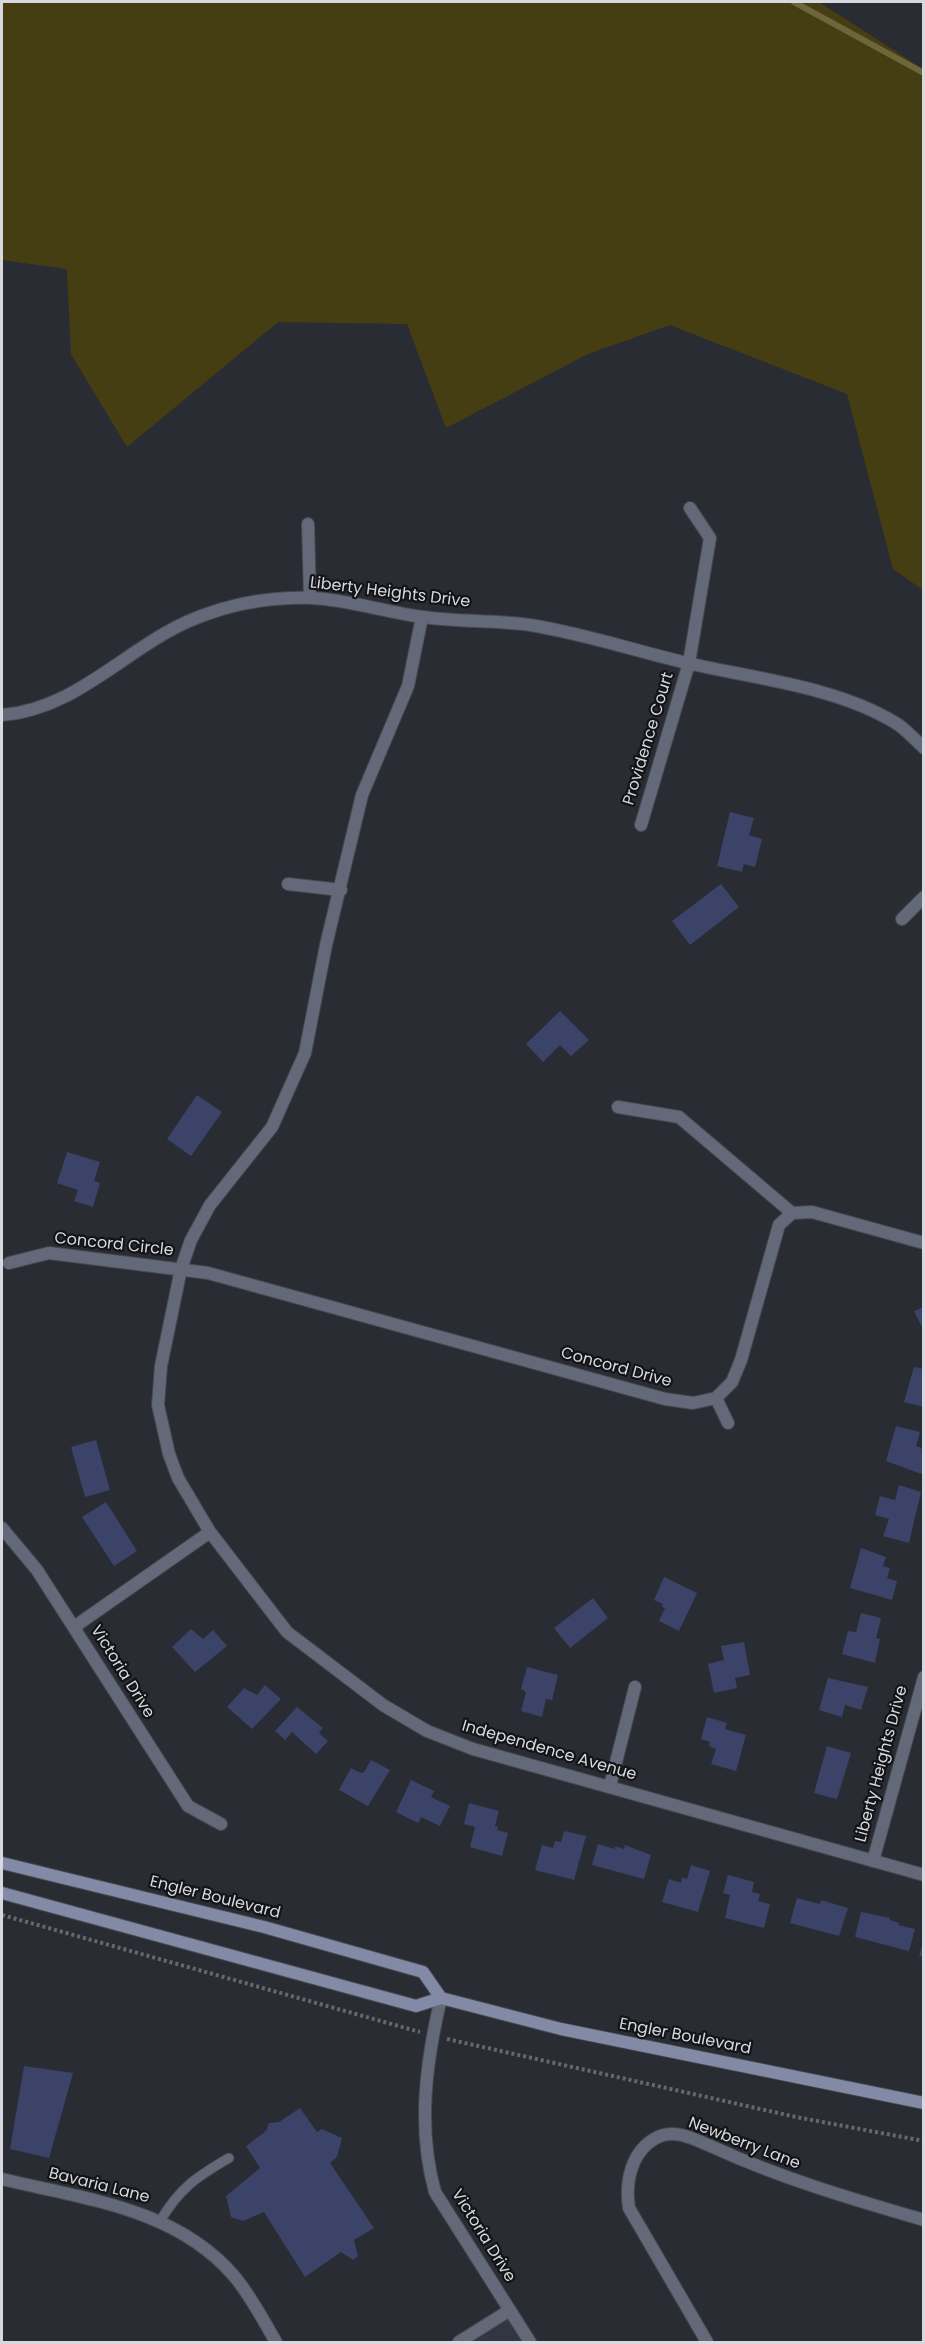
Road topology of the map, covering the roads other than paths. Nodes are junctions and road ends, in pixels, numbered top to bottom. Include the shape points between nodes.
1 (690, 508) dead end
2 (308, 524) dead end
3 (310, 598) junction
4 (422, 617) junction
5 (689, 663) junction
6 (2, 716) edge
7 (924, 748) edge
8 (641, 825) dead end
9 (288, 884) dead end
10 (341, 890) junction
11 (924, 897) edge
12 (902, 919) dead end
13 (618, 1107) dead end
14 (792, 1213) junction
15 (924, 1243) edge
16 (9, 1263) dead end
17 (181, 1269) junction
18 (716, 1398) junction
19 (728, 1423) dead end
20 (2, 1528) edge
21 (210, 1532) junction
22 (74, 1627) junction
23 (924, 1677) edge
24 (635, 1687) dead end
25 (610, 1786) junction
26 (221, 1824) dead end
27 (873, 1861) junction
28 (2, 1863) edge
29 (924, 1875) edge
30 (2, 1893) edge
31 (441, 1998) junction
32 (924, 2103) edge
33 (229, 2158) dead end
34 (2, 2179) edge
35 (924, 2220) edge
36 (160, 2221) junction
37 (510, 2310) junction
38 (276, 2343) edge
39 (459, 2343) edge
40 (530, 2343) edge
41 (707, 2343) edge

1 - 5 street, Providence Court via 710,538
2 - 3 street
3 - 4 street, Liberty Heights Drive via 352,602
3 - 6 street, Liberty Heights Drive via 276,599 209,613 146,644 65,697 39,708
4 - 5 street, Liberty Heights Drive via 530,625
4 - 10 street, Independence Avenue via 408,686 362,795
5 - 7 street, Liberty Heights Drive via 837,697 895,722
5 - 8 street, Providence Court
9 - 10 street
10 - 17 street, Independence Avenue via 305,1053 272,1127 210,1205
11 - 12 street
13 - 14 street via 679,1117
14 - 15 street via 812,1212
14 - 18 street via 779,1225 732,1382
16 - 17 street, Concord Circle via 49,1253
17 - 18 street, Concord Drive via 208,1273 664,1399 693,1403
17 - 21 street, Independence Avenue via 161,1366 158,1405 178,1478
18 - 19 street
20 - 22 street, Victoria Drive via 37,1570
21 - 22 street
21 - 25 street, Independence Avenue via 287,1632 383,1705 428,1731 473,1749
22 - 26 street, Victoria Drive via 188,1806
23 - 27 street, Liberty Heights Drive
24 - 25 street
25 - 27 street, Independence Avenue
27 - 29 street, Independence Avenue
28 - 31 main road, Engler Boulevard via 423,1972
30 - 31 main road, Engler Boulevard via 416,2006
31 - 32 main road, Engler Boulevard via 561,2030
31 - 37 street, Victoria Drive via 428,2058 424,2110 429,2170 435,2192
33 - 36 lane via 193,2179 176,2195
34 - 36 street, Bavaria Lane
35 - 41 street, Newberry Lane via 765,2171 683,2134 659,2136 641,2152 631,2169 626,2188 629,2208
36 - 38 street, Bavaria Lane via 192,2237 234,2276
37 - 39 street
37 - 40 street, Victoria Drive

